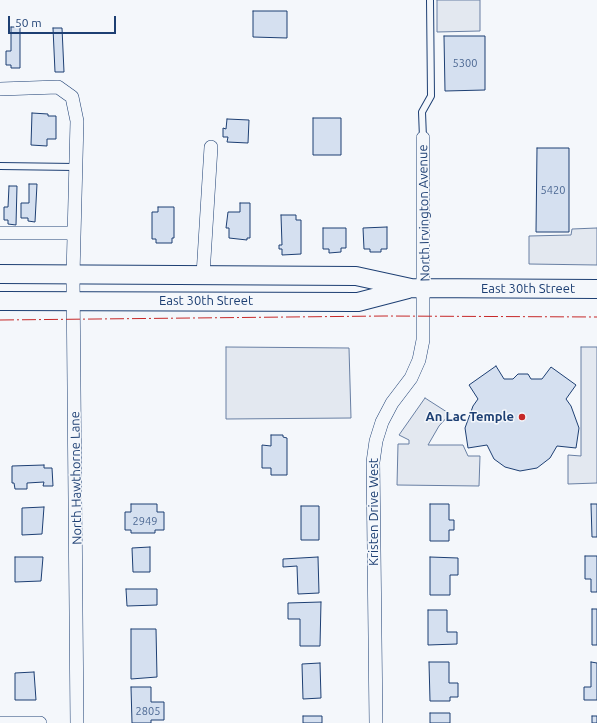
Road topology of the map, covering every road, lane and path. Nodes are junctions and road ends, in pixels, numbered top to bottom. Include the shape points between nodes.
1 (430, 0) edge
2 (0, 90) edge
3 (423, 138) joint
4 (211, 147) dead end
5 (0, 166) edge
6 (75, 167) junction
7 (0, 233) edge
8 (74, 233) junction
9 (0, 274) edge
10 (73, 275) junction
11 (203, 275) junction
12 (418, 288) junction
13 (597, 289) edge
14 (0, 301) edge
15 (74, 301) junction
16 (0, 723) edge
17 (40, 723) edge
18 (78, 723) edge
19 (376, 723) edge

1 - 3 lane via 431,96 422,112
2 - 6 street, North Hawthorne Lane via 58,87 72,97 77,121
3 - 12 street, North Irvington Avenue
4 - 11 street
5 - 6 lane
6 - 8 street, North Hawthorne Lane
7 - 8 street
8 - 10 street, North Hawthorne Lane
9 - 10 main road, East 30th Street
10 - 11 main road, East 30th Street
10 - 15 street, North Hawthorne Lane
11 - 12 main road, East 30th Street via 356,276
12 - 13 main road, East 30th Street
12 - 15 main road, East 30th Street via 358,302
12 - 19 street, Kristen Drive West via 424,334 419,360 411,378 385,415 373,455
14 - 15 main road, East 30th Street
15 - 18 street, North Hawthorne Lane
16 - 17 street

